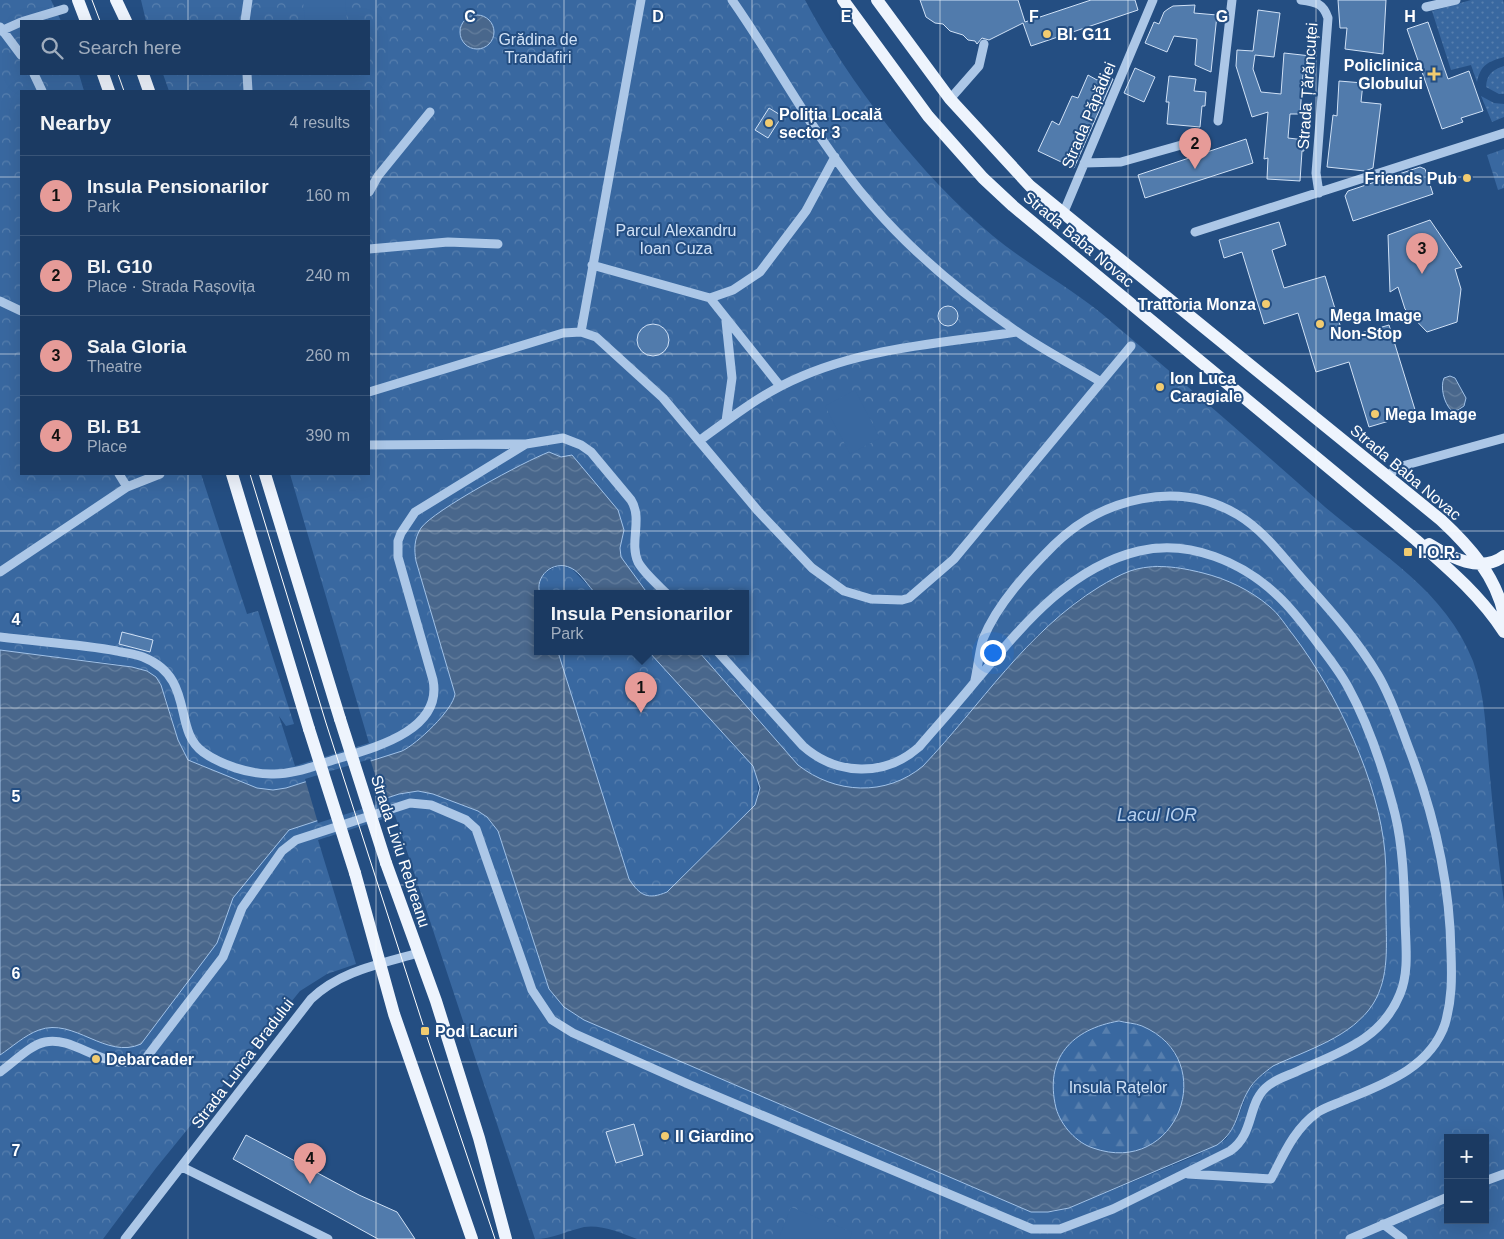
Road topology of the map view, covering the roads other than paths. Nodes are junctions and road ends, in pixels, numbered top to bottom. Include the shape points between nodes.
1 (78, 0) edge
2 (116, 0) edge
3 (248, 0) edge
4 (641, 0) edge
5 (732, 0) edge
6 (843, 0) edge
7 (877, 0) edge
8 (1153, 0) edge
9 (1232, 0) edge
10 (1301, 0) edge
11 (1456, 0) edge
12 (1426, 7) dead end
13 (64, 9) dead end
14 (29, 20) edge
15 (86, 20) edge
16 (126, 20) edge
17 (245, 20) edge
18 (20, 23) edge
19 (1, 29) edge
20 (984, 44) dead end
21 (20, 54) edge
22 (34, 75) edge
23 (103, 75) edge
24 (143, 75) edge
25 (246, 75) edge
26 (42, 90) edge
27 (109, 90) edge
28 (148, 90) edge
29 (248, 90) edge
30 (950, 99) junction
31 (430, 112) dead end
32 (1218, 121) dead end
33 (1504, 133) edge
34 (1192, 142) dead end
35 (834, 157) junction
36 (1084, 163) junction
37 (370, 190) edge
38 (1319, 193) junction
39 (1063, 214) junction
40 (1196, 232) dead end
41 (498, 244) dead end
42 (370, 248) edge
43 (592, 265) junction
44 (710, 298) junction
45 (0, 301) edge
46 (20, 311) edge
47 (726, 321) junction
48 (581, 332) junction
49 (1017, 332) junction
50 (1132, 346) dead end
51 (1101, 382) junction
52 (780, 386) junction
53 (370, 392) edge
54 (726, 421) junction
55 (1504, 438) edge
56 (699, 442) junction
57 (526, 444) junction
58 (370, 445) edge
59 (120, 475) edge
60 (157, 475) edge
61 (232, 475) edge
62 (265, 475) edge
63 (1389, 476) junction
64 (127, 487) junction
65 (1401, 527) junction
66 (1504, 556) edge
67 (1481, 564) junction
68 (0, 572) edge
69 (663, 590) edge
70 (1504, 614) edge
71 (1504, 632) edge
72 (0, 638) edge
73 (721, 655) edge
74 (974, 683) junction
75 (418, 953) junction
76 (380, 964) junction
77 (0, 1072) edge
78 (182, 1166) junction
79 (1186, 1174) junction
80 (1504, 1174) edge
81 (1489, 1180) edge
82 (1444, 1199) edge
83 (1384, 1224) junction
84 (125, 1239) edge
85 (328, 1239) edge
86 (472, 1239) edge
87 (506, 1239) edge
88 (1350, 1239) edge
89 (1403, 1239) edge

1 - 15 main road
2 - 16 main road
3 - 17 street
4 - 43 street
5 - 35 street
6 - 65 main road, Strada Baba Novac via 928,116 983,178
7 - 30 main road, Strada Baba Novac
8 - 36 street, Strada Păpădiei
9 - 32 street
10 - 38 street, Strada Țărăncuței via 1318,2 1328,18 1316,173
11 - 12 street
13 - 14 street
18 - 19 street
19 - 21 street
20 - 30 street via 979,66
22 - 26 street
23 - 27 main road
24 - 28 main road
25 - 29 street
30 - 39 main road, Strada Baba Novac via 1002,158
31 - 37 street
33 - 38 street
34 - 36 street via 1121,162
35 - 44 street via 806,211 760,272 734,290
35 - 49 street via 871,204 932,266
36 - 39 street, Strada Păpădiei
38 - 40 street
39 - 63 main road, Strada Baba Novac
41 - 42 street via 448,242
43 - 44 street
43 - 48 street
44 - 47 street
45 - 46 street
47 - 52 street
47 - 54 street via 732,378
48 - 53 street via 563,333
48 - 56 street via 596,337 650,386
49 - 51 street
49 - 52 street via 888,350 814,371
50 - 51 street
51 - 56 street via 954,559 902,600 871,599 844,591 812,568
52 - 54 street
54 - 56 street
55 - 63 street via 1406,465
57 - 58 street
57 - 69 street via 563,438 591,452 636,508 636,555 639,563
57 - 72 street via 419,509 405,526 398,541 398,557 433,680 434,694 428,709 416,724 400,737 383,744 294,772 252,772 202,752 191,734 173,680 142,656 101,648
59 - 64 street
60 - 64 street
61 - 76 main road, bridge
62 - 75 main road, Strada Liviu Rebreanu, bridge via 340,719
63 - 67 main road, Strada Baba Novac via 1458,536
64 - 68 street
65 - 67 main road via 1440,551
65 - 71 main road, Strada Baba Novac via 1467,587
66 - 67 main road via 1496,562
67 - 70 main road, Strada Baba Novac via 1494,586
73 - 74 street via 810,752 826,762 863,769 886,767 908,757
74 - 79 street via 1028,619 1089,572 1139,551 1177,548 1234,565 1278,595 1334,666 1360,713 1386,785 1400,844 1406,962 1399,996 1391,1012 1365,1040 1270,1084 1258,1098 1246,1135 1239,1144
74 - 79 street via 983,640 996,616 1035,565 1073,527 1113,507 1142,498 1156,495 1181,497 1210,503 1238,515 1277,548 1344,624 1377,674 1398,718 1436,831 1447,884 1452,992 1443,1028 1428,1052 1404,1073 1320,1110 1291,1139 1271,1179
75 - 76 street, Strada Lunca Bradului
75 - 87 main road, Strada Liviu Rebreanu via 479,1138
76 - 78 street, Strada Lunca Bradului via 340,977 311,998
76 - 86 main road via 440,1152
77 - 79 street via 47,1041 120,1062 146,1058 223,957 242,908 282,851 296,840 317,832 417,803 431,805 466,820 476,829 532,990 552,1020 573,1033 1032,1229 1071,1226
78 - 84 street, Strada Lunca Bradului
78 - 85 street
80 - 81 street
82 - 83 street
83 - 88 street
83 - 89 street

